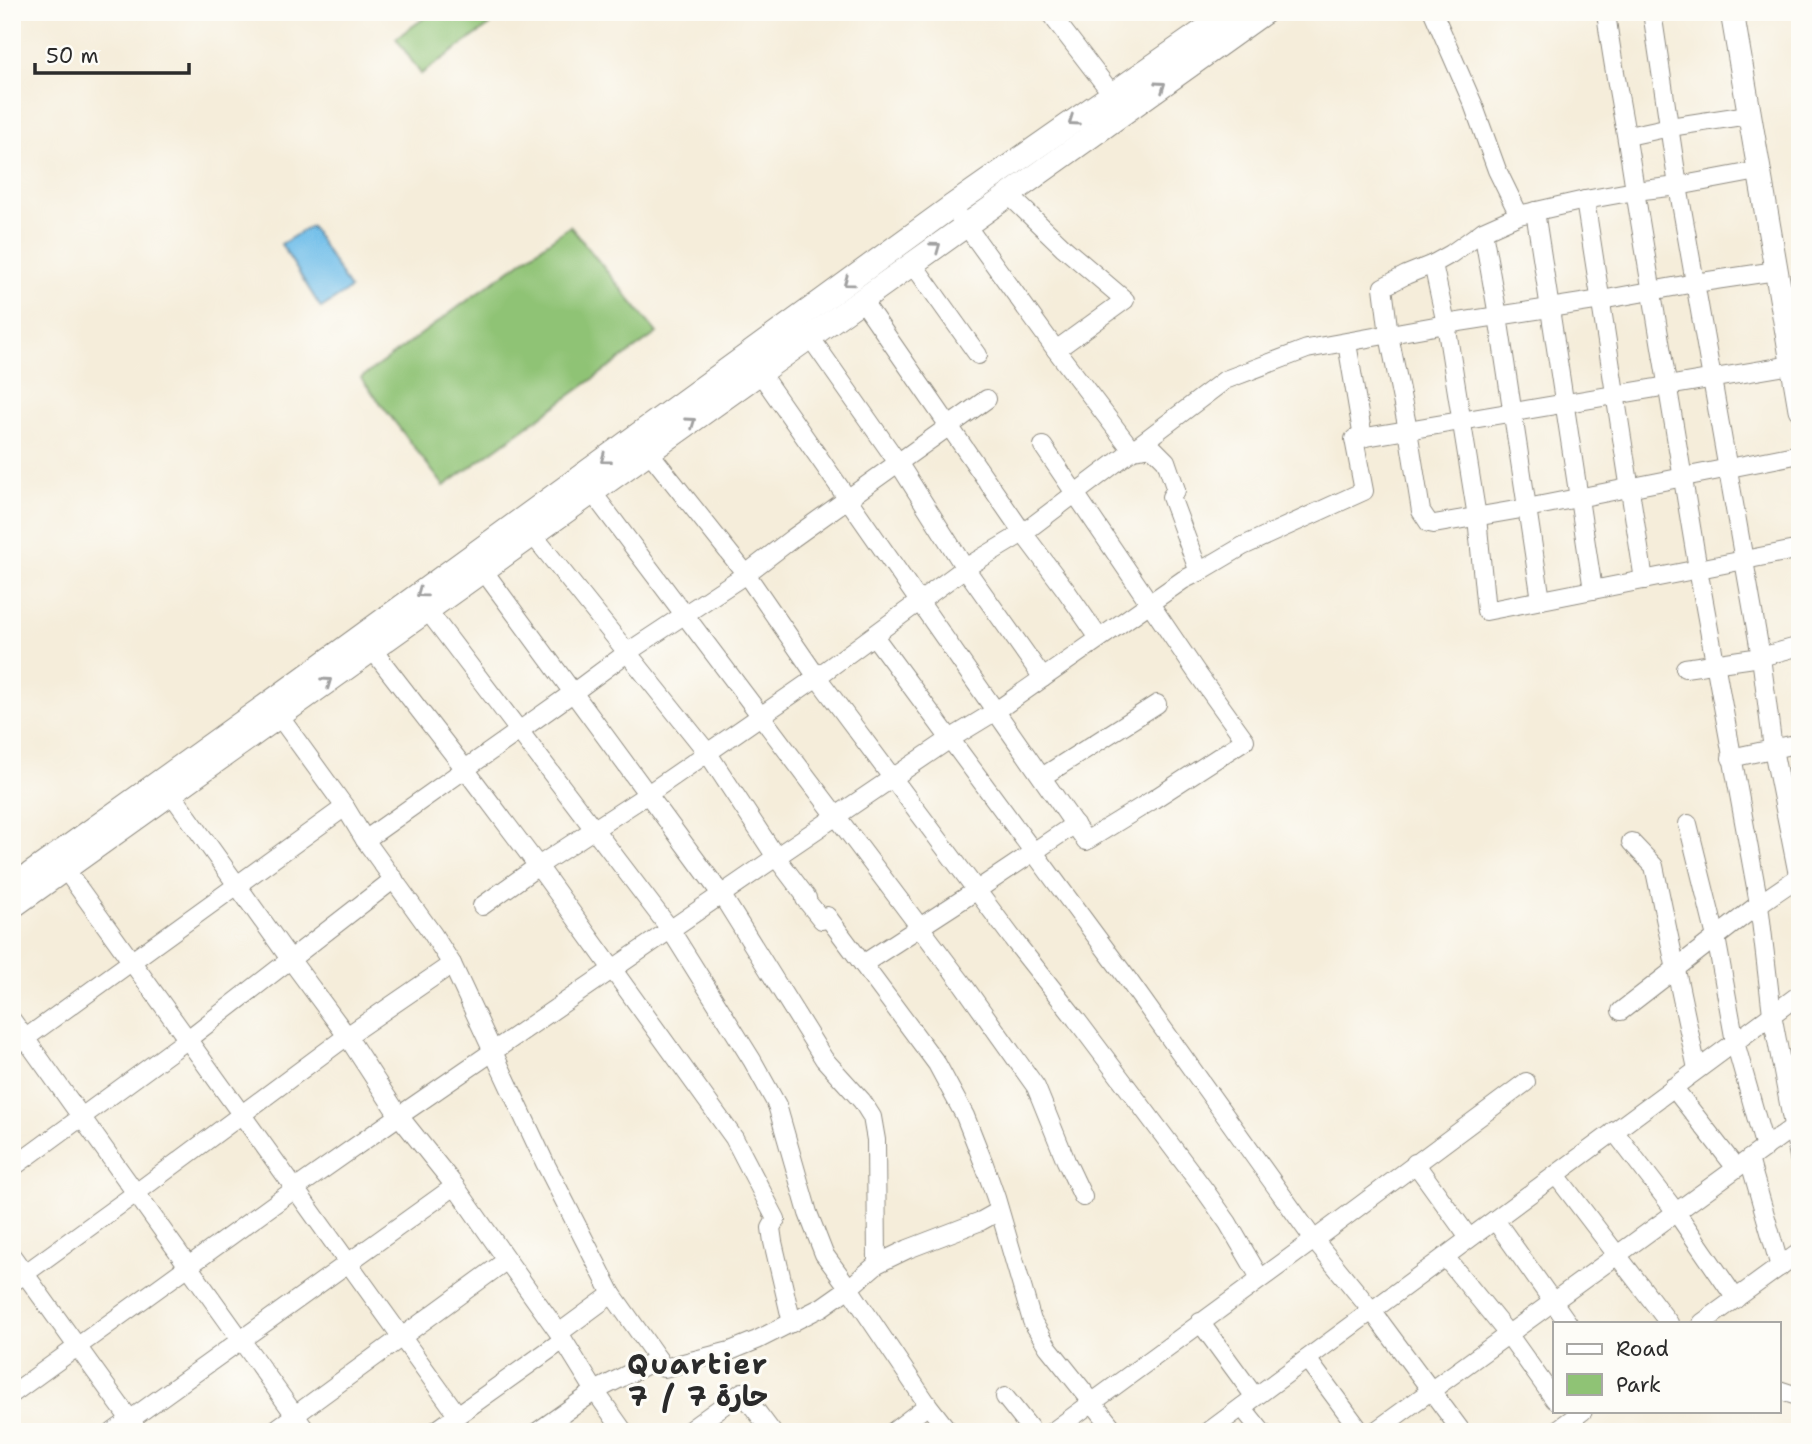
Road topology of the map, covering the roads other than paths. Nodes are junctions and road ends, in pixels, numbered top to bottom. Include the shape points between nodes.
1 (1049, 12) edge
2 (1230, 12) edge
3 (1265, 12) edge
4 (1433, 12) edge
5 (1605, 12) edge
6 (1652, 12) edge
7 (1732, 12) edge
8 (1119, 103) junction
9 (1748, 115) junction
10 (1670, 127) junction
11 (1628, 136) junction
12 (1758, 171) junction
13 (1678, 186) junction
14 (1635, 191) junction
15 (1009, 195) junction
16 (1585, 200) junction
17 (952, 206) junction
18 (1527, 213) junction
19 (966, 226) junction
20 (1483, 230) junction
21 (913, 264) junction
22 (1433, 264) junction
23 (1776, 271) junction
24 (1695, 283) junction
25 (1652, 292) junction
26 (862, 300) junction
27 (1601, 300) junction
28 (1550, 308) junction
29 (1498, 316) junction
30 (1446, 324) junction
31 (1389, 335) junction
32 (810, 337) junction
33 (1347, 342) junction
34 (1056, 350) junction
35 (978, 355) dead end
36 (1792, 365) junction
37 (760, 373) junction
38 (1711, 379) junction
39 (1668, 386) junction
40 (1616, 395) junction
41 (987, 400) dead end
42 (1564, 404) junction
43 (1800, 409) edge
44 (1513, 412) junction
45 (1460, 421) junction
46 (950, 427) junction
47 (1408, 430) junction
48 (1363, 438) junction
49 (1043, 446) dead end
50 (1132, 450) junction
51 (649, 452) junction
52 (1800, 454) edge
53 (899, 464) junction
54 (1728, 469) junction
55 (1682, 477) junction
56 (1630, 486) junction
57 (592, 492) junction
58 (1076, 494) junction
59 (1579, 496) junction
60 (848, 499) junction
61 (1527, 508) junction
62 (1477, 517) junction
63 (1023, 533) junction
64 (533, 535) junction
65 (1800, 549) edge
66 (1742, 560) junction
67 (965, 568) junction
68 (1698, 569) junction
69 (483, 570) junction
70 (1199, 572) junction
71 (746, 574) junction
72 (1644, 580) junction
73 (1593, 590) junction
74 (1541, 600) junction
75 (920, 603) junction
76 (1149, 603) junction
77 (428, 611) junction
78 (685, 614) junction
79 (874, 636) junction
80 (1099, 638) junction
81 (367, 643) junction
82 (1800, 646) edge
83 (628, 652) junction
84 (1761, 657) junction
85 (1715, 663) junction
86 (1685, 668) dead end
87 (817, 677) junction
88 (1043, 678) junction
89 (574, 692) junction
90 (1157, 704) dead end
91 (996, 711) junction
92 (279, 716) junction
93 (760, 716) junction
94 (519, 732) junction
95 (950, 739) junction
96 (1800, 743) edge
97 (1773, 749) junction
98 (707, 752) junction
99 (1731, 758) junction
100 (465, 769) junction
101 (1042, 777) junction
102 (893, 778) junction
103 (172, 793) junction
104 (648, 794) junction
105 (345, 807) junction
106 (836, 816) junction
107 (1075, 824) junction
108 (1688, 824) dead end
109 (594, 830) junction
110 (365, 840) junction
111 (1631, 842) dead end
112 (1032, 852) junction
113 (776, 857) junction
114 (538, 866) junction
115 (65, 869) junction
116 (394, 879) junction
117 (1799, 879) edge
118 (238, 886) junction
119 (12, 887) edge
120 (977, 890) junction
121 (721, 894) junction
122 (1759, 904) junction
123 (482, 906) dead end
124 (12, 907) edge
125 (919, 927) junction
126 (670, 929) junction
127 (1716, 937) junction
128 (290, 959) junction
129 (132, 962) junction
130 (452, 964) junction
131 (863, 964) junction
132 (1676, 967) junction
133 (612, 968) junction
134 (1800, 994) edge
135 (1621, 1011) dead end
136 (1772, 1014) junction
137 (12, 1020) edge
138 (347, 1036) junction
139 (188, 1039) junction
140 (1735, 1042) junction
141 (19, 1044) edge
142 (492, 1053) junction
143 (1697, 1069) junction
144 (1526, 1082) dead end
145 (1674, 1087) junction
146 (242, 1115) junction
147 (399, 1116) junction
148 (82, 1117) junction
149 (1797, 1124) edge
150 (1614, 1131) junction
151 (1765, 1147) junction
152 (1800, 1162) edge
153 (1415, 1163) junction
154 (1742, 1164) junction
155 (12, 1168) edge
156 (1556, 1175) junction
157 (455, 1186) junction
158 (295, 1189) junction
159 (136, 1193) junction
160 (1083, 1197) dead end
161 (999, 1210) junction
162 (1676, 1212) junction
163 (1494, 1220) junction
164 (1469, 1238) junction
165 (1314, 1240) junction
166 (1800, 1252) edge
167 (1618, 1254) junction
168 (12, 1256) edge
169 (1445, 1257) junction
170 (507, 1259) junction
171 (348, 1263) junction
172 (877, 1264) junction
173 (189, 1267) junction
174 (1780, 1267) junction
175 (19, 1278) edge
176 (1260, 1278) junction
177 (849, 1288) junction
178 (612, 1294) junction
179 (1736, 1299) junction
180 (1551, 1302) junction
181 (1373, 1311) junction
182 (1200, 1322) junction
183 (1567, 1322) edge
184 (1669, 1322) edge
185 (1703, 1322) edge
186 (792, 1323) junction
187 (1507, 1334) junction
188 (561, 1336) junction
189 (402, 1338) junction
190 (241, 1340) junction
191 (77, 1347) junction
192 (658, 1359) junction
193 (1307, 1359) junction
194 (1432, 1390) junction
195 (1780, 1390) edge
196 (595, 1391) junction
197 (12, 1394) edge
198 (1005, 1397) dead end
199 (1553, 1397) edge
200 (1800, 1397) edge
201 (1093, 1401) junction
202 (1248, 1402) junction
203 (928, 1405) junction
204 (457, 1414) junction
205 (1571, 1414) edge
206 (295, 1415) junction
207 (134, 1426) edge
208 (113, 1432) edge
209 (272, 1432) edge
210 (307, 1432) edge
211 (434, 1432) edge
212 (537, 1432) edge
213 (624, 1432) edge
214 (687, 1432) edge
215 (772, 1432) edge
216 (892, 1432) edge
217 (949, 1432) edge
218 (1033, 1432) edge
219 (1052, 1432) edge
220 (1116, 1432) edge
221 (1208, 1432) edge
222 (1262, 1432) edge
223 (1361, 1432) edge
224 (1374, 1432) edge
225 (1462, 1432) edge
226 (1554, 1432) edge

1 - 8 street
2 - 8 street
8 -> 3 street
4 - 18 street via 1497,170
5 - 11 street
6 - 10 street
7 - 9 street
8 - 15 street
8 -> 17 street
9 - 10 street
9 - 12 street
10 - 11 street
10 - 13 street
11 - 14 street
12 - 13 street
12 - 23 street
13 - 14 street
13 - 24 street
14 - 16 street
14 - 25 street
15 - 19 street
15 - 34 street via 1125,300
16 - 18 street
16 - 27 street
17 - 19 street
17 -> 81 street
18 - 20 street
18 - 28 street
21 -> 19 street
19 - 34 street
20 - 22 street
20 - 29 street
21 - 26 street
21 - 35 street
22 - 30 street
22 - 31 street via 1383,288
23 - 24 street
23 - 36 street
24 - 25 street
24 - 38 street
25 - 27 street
25 - 39 street
26 - 32 street
26 - 46 street
27 - 28 street
27 - 40 street
28 - 29 street
28 - 42 street
29 - 30 street
29 - 44 street
30 - 31 street
30 - 45 street
31 - 33 street
31 - 47 street
32 - 37 street
32 - 53 street
33 - 48 street
33 - 50 street via 1307,349 1225,380
34 - 50 street
36 - 38 street
36 - 43 street
51 -> 37 street
37 - 60 street
38 - 39 street
38 - 54 street
39 - 40 street
39 - 55 street
40 - 42 street
40 - 56 street
41 - 46 street
42 - 44 street
42 - 59 street
44 - 45 street
44 - 61 street
45 - 47 street
45 - 62 street
46 - 53 street
46 - 63 street
47 - 48 street
47 - 62 street via 1422,511 1429,523
48 - 70 street via 1354,439 1364,491 1243,546
49 - 58 street
50 - 58 street
50 - 70 street via 1152,447 1166,461 1176,489 1171,497
51 - 57 street
51 - 71 street
52 - 54 street
53 - 60 street
53 - 67 street
54 - 55 street
54 - 66 street
55 - 56 street
55 - 68 street
56 - 59 street
56 - 72 street
57 - 64 street
57 - 78 street
58 - 63 street
58 - 76 street
59 - 61 street
59 - 73 street
60 - 71 street
60 - 75 street
61 - 62 street
61 - 74 street
62 - 74 street via 1486,611
63 - 67 street
63 - 80 street
64 - 69 street
64 - 83 street
65 - 66 street
66 - 68 street
66 - 84 street
67 - 75 street
67 - 88 street
68 - 72 street
68 - 85 street
69 - 77 street
69 - 89 street
70 - 76 street
71 - 78 street
71 - 87 street
72 - 73 street
73 - 74 street
75 - 79 street
75 - 91 street
76 - 80 street
76 - 107 street via 1245,740 1086,841
77 - 81 street
77 - 94 street
78 - 83 street
78 - 93 street
79 - 87 street
79 - 95 street
80 - 88 street
92 -> 81 street
81 - 100 street
81 - 119 street
82 - 84 street
83 - 89 street
83 - 98 street
84 - 85 street
84 - 97 street
85 - 86 street
85 - 99 street
87 - 93 street
87 - 102 street
88 - 91 street
89 - 94 street
89 - 104 street
90 - 101 street
91 - 95 street
91 - 101 street
92 - 103 street
92 - 105 street
93 - 98 street
93 - 106 street
94 - 100 street
94 - 109 street
95 - 102 street
95 - 112 street
96 - 97 street
97 - 99 street
97 - 117 street
98 - 104 street
98 - 113 street
99 - 122 street
100 - 110 street
100 - 114 street
101 - 107 street
102 - 106 street
102 - 120 street
103 - 115 street
103 - 118 street
104 - 109 street
104 - 121 street
105 - 110 street
105 - 118 street
106 - 113 street
106 - 125 street
107 - 112 street
108 - 127 street
109 - 114 street
109 - 126 street
110 - 116 street
111 - 132 street via 1654,866
112 - 120 street
112 - 165 street
113 - 121 street
113 - 131 street via 821,920 827,916
114 - 123 street
114 - 133 street
115 - 124 street
115 - 129 street
116 - 128 street
116 - 130 street
117 - 122 street
118 - 128 street
118 - 129 street
120 - 125 street
120 - 176 street via 1206,1192
121 - 126 street
121 - 172 street via 824,1059 872,1117
122 - 127 street
122 - 136 street
125 - 131 street
125 - 160 street via 1036,1087
126 - 133 street
126 - 177 street via 777,1105 824,1254
127 - 132 street
127 - 140 street
128 - 138 street
128 - 139 street
129 - 139 street
129 - 141 street
130 - 138 street
130 - 142 street
131 - 161 street via 937,1064 965,1116
132 - 135 street
132 - 143 street
133 - 142 street
133 - 186 street via 734,1138 776,1219 771,1228 773,1242
134 - 136 street
136 - 140 street
136 - 149 street
137 - 141 street
138 - 146 street
138 - 147 street
139 - 146 street
139 - 148 street
140 - 143 street
140 - 151 street
141 - 148 street
142 - 147 street
142 - 178 street
143 - 145 street
144 - 153 street
145 - 150 street
145 - 154 street
146 - 158 street
146 - 159 street
147 - 157 street
147 - 158 street
148 - 155 street
148 - 159 street
149 - 151 street
149 - 152 street
150 - 156 street
150 - 162 street
151 - 154 street
153 - 164 street
153 - 165 street
154 - 162 street
154 - 174 street
156 - 163 street
156 - 167 street
157 - 170 street
157 - 171 street
158 - 171 street
158 - 173 street
159 - 173 street
159 - 175 street
161 - 172 street
161 - 201 street via 1032,1321
162 - 167 street
162 - 179 street
163 - 164 street
163 - 180 street
164 - 169 street
165 - 176 street
165 - 181 street
166 - 174 street
167 - 180 street
167 - 184 street
168 - 175 street
169 - 181 street
169 - 187 street
170 - 188 street
170 - 189 street
171 - 189 street
171 - 190 street
172 - 177 street
173 - 190 street
173 - 191 street
174 - 179 street
175 - 191 street
176 - 182 street
177 - 186 street
177 - 203 street
178 - 188 street
178 - 192 street
179 - 185 street
180 - 183 street
180 - 187 street
181 - 193 street
181 - 194 street
182 - 201 street
182 - 202 street
186 - 192 street via 730,1351 664,1368
187 - 194 street
187 - 199 street
188 - 196 street
188 - 204 street
189 - 204 street
189 - 206 street
190 - 206 street
190 - 207 street
191 - 197 street
191 - 207 street
192 - 196 street
193 - 202 street
193 - 223 street
194 - 224 street
194 - 225 street
195 - 200 street
196 - 212 street
196 - 213 street
198 - 218 street
201 - 219 street
201 - 220 street
202 - 221 street
202 - 222 street
203 - 216 street
203 - 217 street
204 - 211 street
205 - 226 street
206 - 209 street
206 - 210 street
207 - 208 street
214 - 215 street via 742,1392

